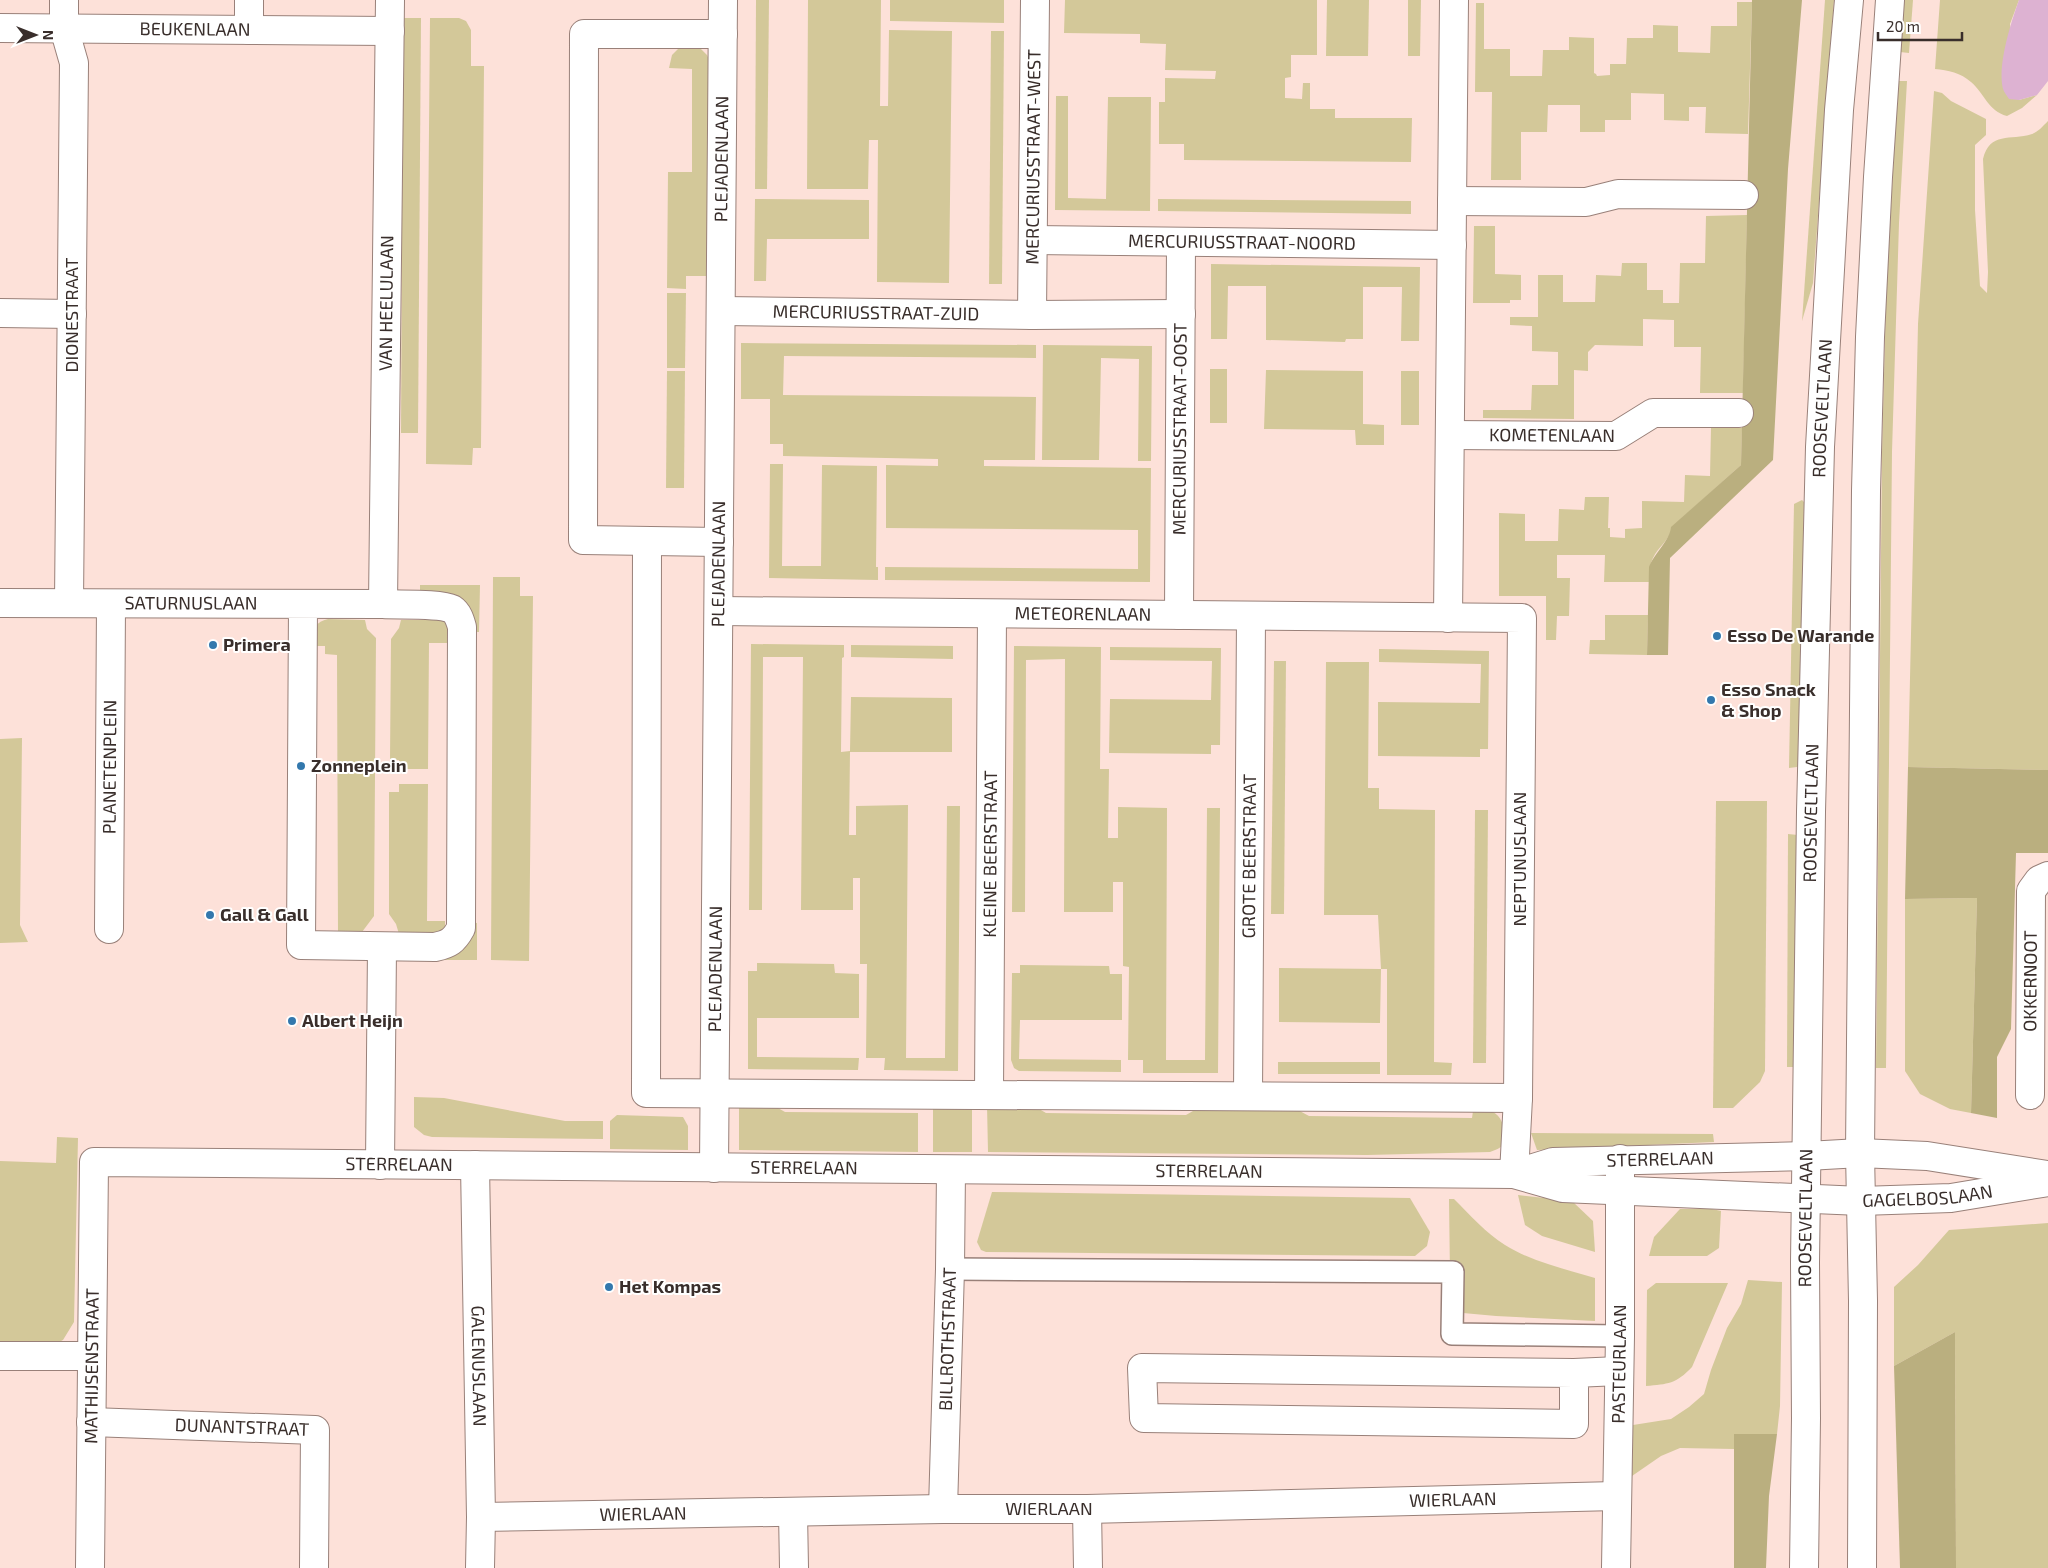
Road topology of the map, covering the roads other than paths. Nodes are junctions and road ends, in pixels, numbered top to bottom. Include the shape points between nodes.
1 (64, 0) edge
2 (249, 0) edge
3 (390, 0) edge
4 (723, 0) edge
5 (1035, 0) edge
6 (1454, 0) edge
7 (1849, 0) edge
8 (1890, 0) edge
9 (0, 28) edge
10 (64, 28) junction
11 (248, 30) junction
12 (390, 31) junction
13 (723, 34) junction
14 (1744, 195) dead end
15 (1452, 200) junction
16 (1032, 240) junction
17 (1181, 242) junction
18 (1452, 244) junction
19 (721, 311) junction
20 (0, 314) edge
21 (72, 314) junction
22 (1181, 314) junction
23 (1032, 315) junction
24 (1739, 413) dead end
25 (1450, 435) junction
26 (647, 541) junction
27 (719, 542) junction
28 (0, 603) edge
29 (70, 603) junction
30 (111, 604) junction
31 (383, 604) junction
32 (303, 605) junction
33 (719, 611) junction
34 (992, 614) junction
35 (1179, 616) junction
36 (1251, 616) junction
37 (1448, 618) junction
38 (2048, 876) edge
39 (109, 929) dead end
40 (382, 946) junction
41 (715, 1093) junction
42 (989, 1094) junction
43 (2030, 1095) dead end
44 (1248, 1096) junction
45 (1518, 1098) junction
46 (1860, 1153) junction
47 (1807, 1156) junction
48 (1620, 1159) junction
49 (94, 1162) joint
50 (380, 1165) junction
51 (475, 1166) junction
52 (714, 1168) junction
53 (951, 1170) junction
54 (1514, 1174) junction
55 (2048, 1176) edge
56 (2048, 1182) edge
57 (1620, 1191) junction
58 (1806, 1197) junction
59 (1861, 1201) junction
60 (950, 1268) junction
61 (1620, 1336) junction
62 (0, 1356) edge
63 (92, 1356) junction
64 (1619, 1371) junction
65 (1574, 1373) junction
66 (91, 1422) junction
67 (1616, 1496) junction
68 (942, 1509) junction
69 (1087, 1509) junction
70 (793, 1512) junction
71 (481, 1518) junction
72 (90, 1568) edge
73 (314, 1568) edge
74 (480, 1568) edge
75 (794, 1568) edge
76 (1088, 1568) edge
77 (1616, 1568) edge
78 (1804, 1568) edge
79 (1862, 1568) edge

1 - 10 street, DIONESTRAAT
2 - 11 street
3 - 12 street, VAN HEELULAAN
4 - 13 street, PLEJADENLAAN
5 - 16 street, MERCURIUSSTRAAT-WEST
6 - 15 street
7 - 47 street, ROOSEVELTLAAN via 1838,119 1820,447
8 - 46 street via 1870,337
9 - 10 street, BEUKENLAAN
10 - 11 street, BEUKENLAAN
10 - 21 street, DIONESTRAAT via 74,63
11 - 12 street, BEUKENLAAN
12 - 31 street, VAN HEELULAAN
13 - 19 street, PLEJADENLAAN
13 - 26 street via 584,34 583,540
14 - 15 street via 1618,194 1586,202
15 - 18 street
16 - 17 street, MERCURIUSSTRAAT-NOORD
16 - 23 street, MERCURIUSSTRAAT-WEST
17 - 18 street, MERCURIUSSTRAAT-NOORD
17 - 22 street, MERCURIUSSTRAAT-OOST
18 - 25 street
19 - 23 street, MERCURIUSSTRAAT-ZUID
19 - 27 street, PLEJADENLAAN
20 - 21 street
21 - 29 street, DIONESTRAAT
22 - 23 street, MERCURIUSSTRAAT-ZUID
22 - 35 street, MERCURIUSSTRAAT-OOST
24 - 25 street, KOMETENLAAN via 1653,413 1616,436
25 - 37 street
26 - 27 street
26 - 41 street via 646,1093
27 - 33 street, PLEJADENLAAN
28 - 29 street, SATURNUSLAAN
29 - 30 street, SATURNUSLAAN
30 - 32 street, SATURNUSLAAN
30 - 39 street, PLANETENPLEIN
31 - 32 street, SATURNUSLAAN
31 - 40 street via 442,606 458,614 462,626 462,776 461,928 454,940 446,945
32 - 40 street via 301,945
33 - 34 street, METEORENLAAN
33 - 41 street, PLEJADENLAAN
34 - 35 street, METEORENLAAN
34 - 42 street, KLEINE BEERSTRAAT
35 - 36 street, METEORENLAAN
36 - 37 street, METEORENLAAN
36 - 44 street, GROTE BEERSTRAAT
37 - 45 street, NEPTUNUSLAAN via 1522,618
38 - 43 street, OKKERNOOT via 2039,880 2030,892
40 - 50 street
41 - 42 street
41 - 52 street, PLEJADENLAAN
42 - 44 street
44 - 45 street
45 - 54 street, NEPTUNUSLAAN
46 - 47 street, GAGELBOSLAAN
46 - 55 street, GAGELBOSLAAN via 1926,1156
46 - 59 street
47 - 48 street, STERRELAAN
47 - 58 street, ROOSEVELTLAAN
48 - 54 street, STERRELAAN via 1554,1162
48 - 57 street, PASTEURLAAN
49 - 50 street, STERRELAAN
49 - 63 street, MATHIJSENSTRAAT
50 - 51 street, STERRELAAN
51 - 52 street, STERRELAAN
51 - 71 street, GALENUSLAAN
52 - 53 street, STERRELAAN
53 - 54 street, STERRELAAN
53 - 60 street, BILLROTHSTRAAT
54 - 57 street, STERRELAAN via 1563,1188
56 - 59 street, GAGELBOSLAAN via 1951,1198
57 - 58 street, STERRELAAN
57 - 61 street, PASTEURLAAN
58 - 59 street, GAGELBOSLAAN
58 - 78 street, ROOSEVELTLAAN
59 - 79 street
60 - 61 street via 1453,1272 1452,1334
60 - 68 street, BILLROTHSTRAAT
61 - 64 street, PASTEURLAAN
62 - 63 street
63 - 66 street, MATHIJSENSTRAAT
64 - 65 street
64 - 67 street, PASTEURLAAN
65 - 65 street via 1574,1424 1144,1418 1142,1368
66 - 72 street, MATHIJSENSTRAAT
66 - 73 street, DUNANTSTRAAT via 315,1430
67 - 69 street, WIERLAAN
67 - 77 street, PASTEURLAAN
68 - 69 street, WIERLAAN
68 - 70 street, WIERLAAN
69 - 76 street
70 - 71 street, WIERLAAN
70 - 75 street
71 - 74 street, GALENUSLAAN

